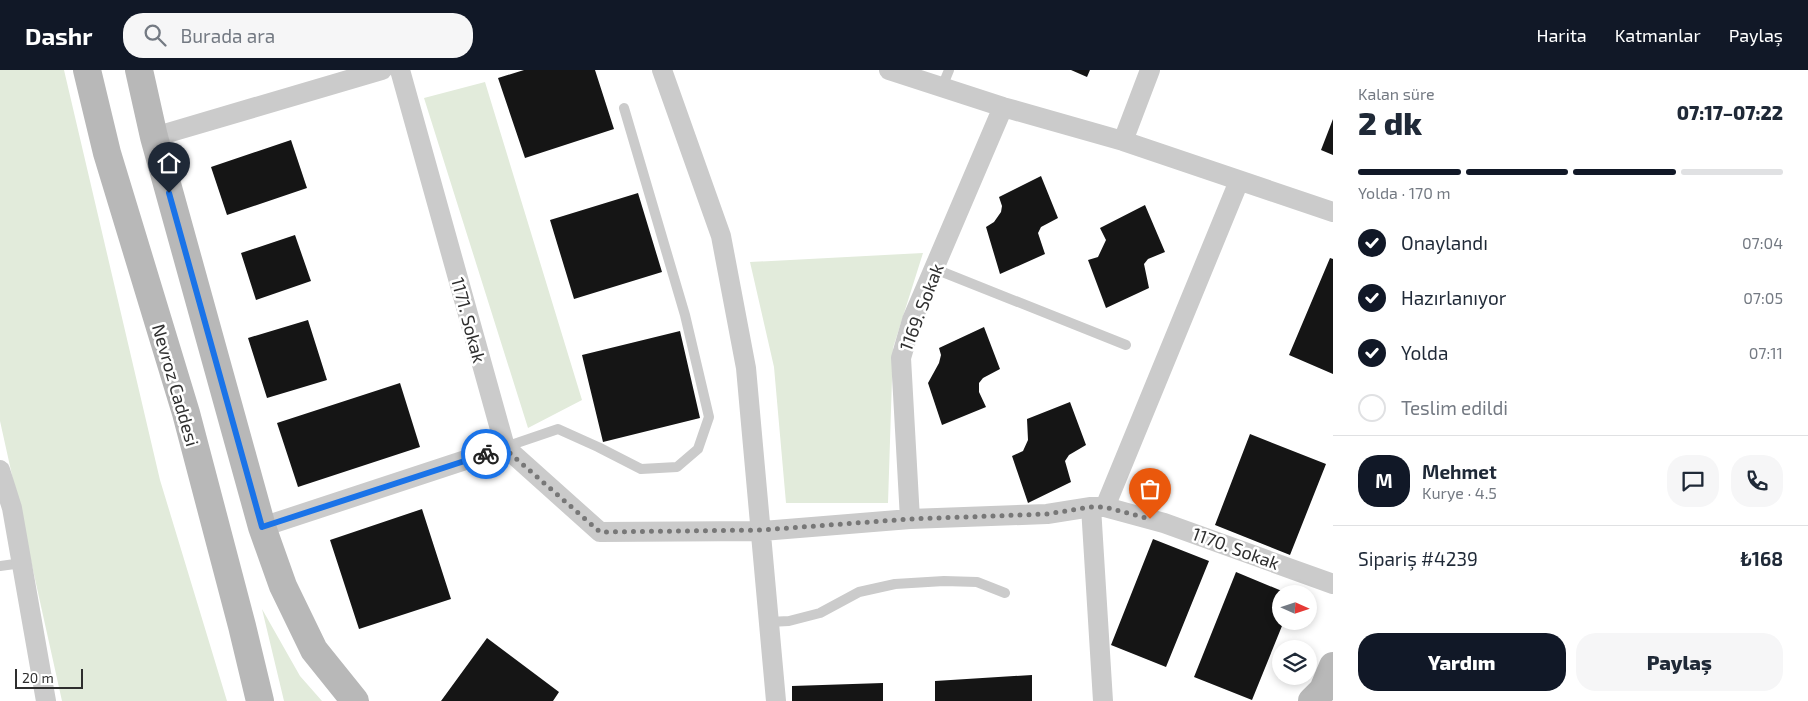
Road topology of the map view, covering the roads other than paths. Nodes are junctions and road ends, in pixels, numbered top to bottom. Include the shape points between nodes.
1 (88, 70) edge
2 (139, 70) edge
3 (382, 70) edge
4 (400, 70) edge
5 (662, 70) edge
6 (889, 70) edge
7 (1150, 70) edge
8 (945, 78) edge
9 (1003, 107) junction
10 (624, 108) dead end
11 (154, 137) junction
12 (1122, 141) junction
13 (1239, 181) junction
14 (1333, 212) edge
15 (934, 269) junction
16 (1126, 345) dead end
17 (504, 448) junction
18 (0, 470) edge
19 (1098, 507) junction
20 (910, 519) junction
21 (262, 527) junction
22 (762, 530) junction
23 (22, 564) junction
24 (0, 566) edge
25 (1333, 584) edge
26 (1005, 593) dead end
27 (770, 622) junction
28 (1333, 666) edge
29 (46, 701) edge
30 (260, 701) edge
31 (355, 701) edge
32 (776, 701) edge
33 (1103, 701) edge
34 (1312, 701) edge

1 - 30 main road, Nevroz Caddesi via 107,153 186,413
2 - 11 main road
3 - 11 street
4 - 17 street, 1171. Sokak
5 - 22 street via 721,236 746,368
6 - 8 street
7 - 12 street
8 - 9 street
9 - 12 street
9 - 15 street, 1169. Sokak
10 - 17 lane via 685,315 709,417 698,449 677,467 641,469 558,429
11 - 21 main road
12 - 13 street
13 - 14 street
13 - 19 street
15 - 16 lane
15 - 20 street, 1169. Sokak via 912,320 902,358
17 - 21 street
17 - 22 street, 1170. Sokak via 600,532
18 - 23 street via 12,508
19 - 20 street, 1170. Sokak via 1047,514
19 - 25 street, 1170. Sokak via 1164,523
19 - 33 street
20 - 22 street, 1170. Sokak
21 - 31 main road via 283,586 314,650
22 - 27 street
23 - 24 lane
23 - 29 street
26 - 27 lane via 977,582 895,584 859,592 820,613 789,622
27 - 32 street
28 - 34 main road via 1323,690

